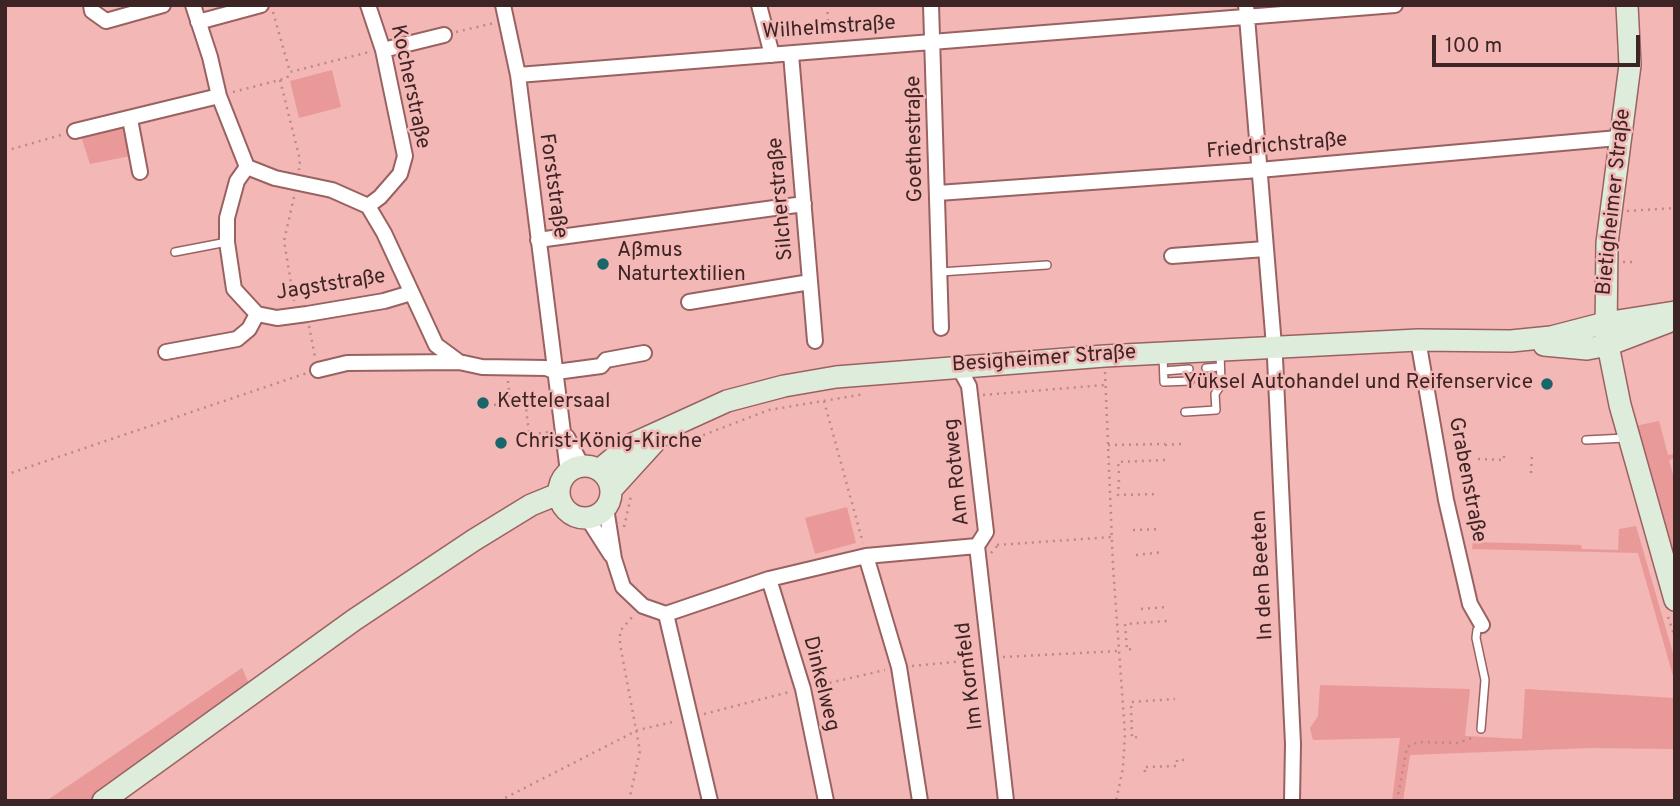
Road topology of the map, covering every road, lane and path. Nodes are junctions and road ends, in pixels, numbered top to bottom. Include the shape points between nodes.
1 (91, 5) edge
2 (163, 5) edge
3 (192, 5) edge
4 (261, 5) edge
5 (271, 5) edge
6 (368, 5) edge
7 (503, 5) edge
8 (759, 5) edge
9 (827, 5) edge
10 (931, 5) edge
11 (1395, 5) edge
12 (1627, 5) edge
13 (1247, 12) edge
14 (507, 20) junction
15 (198, 22) junction
16 (443, 36) joint
17 (934, 43) junction
18 (383, 50) junction
19 (829, 50) junction
20 (791, 54) junction
21 (772, 55) junction
22 (290, 72) junction
23 (518, 75) junction
24 (280, 80) junction
25 (219, 96) junction
26 (130, 119) junction
27 (75, 131) joint
28 (1618, 138) junction
29 (5, 150) edge
30 (247, 167) junction
31 (1259, 170) junction
32 (139, 172) dead end
33 (298, 183) junction
34 (938, 193) junction
35 (804, 204) junction
36 (368, 205) junction
37 (1675, 208) edge
38 (1610, 212) junction
39 (538, 240) junction
40 (227, 242) junction
41 (1265, 249) junction
42 (175, 252) dead end
43 (1172, 256) dead end
44 (1617, 262) dead end
45 (1637, 262) dead end
46 (1047, 265) dead end
47 (940, 272) junction
48 (810, 282) junction
49 (411, 293) junction
50 (689, 302) dead end
51 (1675, 312) edge
52 (257, 314) junction
53 (307, 314) junction
54 (1675, 318) edge
55 (1605, 323) junction
56 (941, 328) dead end
57 (1418, 340) junction
58 (816, 341) dead end
59 (1511, 341) junction
60 (1608, 345) junction
61 (1273, 347) junction
62 (166, 352) dead end
63 (644, 353) dead end
64 (1105, 356) junction
65 (1220, 359) junction
66 (458, 362) junction
67 (1163, 362) junction
68 (958, 366) junction
69 (506, 367) junction
70 (1206, 368) dead end
71 (1189, 369) dead end
72 (318, 370) junction
73 (556, 372) junction
74 (1207, 380) dead end
75 (1221, 380) junction
76 (1190, 381) dead end
77 (802, 382) junction
78 (1105, 385) junction
79 (969, 386) junction
80 (869, 393) dead end
81 (824, 400) junction
82 (510, 402) junction
83 (494, 405) dead end
84 (1185, 412) dead end
85 (563, 430) junction
86 (670, 438) junction
87 (1630, 438) junction
88 (1586, 440) dead end
89 (1181, 444) dead end
90 (1108, 446) junction
91 (1504, 454) dead end
92 (1532, 455) dead end
93 (1165, 460) dead end
94 (1478, 460) dead end
95 (583, 469) junction
96 (1109, 472) junction
97 (1531, 472) dead end
98 (5, 475) edge
99 (1110, 479) junction
100 (1159, 494) dead end
101 (561, 502) junction
102 (610, 502) junction
103 (1160, 529) dead end
104 (1133, 530) dead end
105 (622, 533) dead end
106 (1112, 537) junction
107 (976, 546) junction
108 (1164, 552) dead end
109 (1136, 555) dead end
110 (866, 556) junction
111 (614, 559) junction
112 (769, 579) junction
113 (1675, 600) edge
114 (643, 607) junction
115 (1166, 607) dead end
116 (1141, 609) dead end
117 (666, 614) junction
118 (1167, 621) dead end
119 (1482, 625) joint
120 (1130, 649) dead end
121 (1119, 651) junction
122 (990, 658) junction
123 (899, 667) junction
124 (803, 689) junction
125 (1175, 699) dead end
126 (692, 716) junction
127 (1132, 724) junction
128 (1137, 724) dead end
129 (1480, 729) joint
130 (638, 730) junction
131 (1137, 737) dead end
132 (1184, 760) dead end
133 (1144, 772) dead end
134 (103, 801) edge
135 (499, 801) edge
136 (629, 801) edge
137 (710, 801) edge
138 (826, 801) edge
139 (920, 801) edge
140 (1006, 801) edge
141 (1116, 801) edge
142 (1292, 801) edge
143 (1397, 801) edge

1 - 2 street via 106,21
3 - 15 street
4 - 15 street
5 - 22 path
6 - 18 street, Kocherstraße
7 - 14 street, Forststraße
8 - 21 street
9 - 19 path
10 - 17 street, Goethestraße
11 - 13 street, Wilhelmstraße
12 - 28 main road, Bietigheimer Straße via 1630,65
13 - 17 street, Wilhelmstraße
13 - 31 street, In den Beeten
14 - 16 path
14 - 23 street, Forststraße
15 - 25 street
16 - 18 street
17 - 19 street, Wilhelmstraße
17 - 34 street, Goethestraße
18 - 22 path
18 - 36 street, Kocherstraße via 405,156 400,174
19 - 20 street, Wilhelmstraße
20 - 21 street, Wilhelmstraße
20 - 35 street, Silcherstraße
21 - 23 street, Wilhelmstraße
22 - 24 path
23 - 39 street, Forststraße
24 - 25 path
24 - 33 path via 300,160
25 - 26 street
25 - 30 street
26 - 27 street
26 - 32 street
27 - 29 path
28 - 31 street, Friedrichstraße
28 - 38 main road, Bietigheimer Straße
30 - 33 street
30 - 40 street, Jagststraße via 237,181 227,218
31 - 34 street, Friedrichstraße
31 - 41 street, In den Beeten
33 - 36 street via 332,190
33 - 53 path via 284,241 295,305
34 - 47 street, Goethestraße
35 - 39 street
35 - 48 street, Silcherstraße
36 - 49 street
37 - 38 path
38 - 55 main road, Bietigheimer Straße
39 - 73 street, Forststraße
40 - 42 lane
40 - 52 street, Jagststraße via 234,289
41 - 43 street
41 - 61 street, In den Beeten
44 - 45 path
46 - 47 lane
47 - 56 street, Goethestraße
48 - 50 street
48 - 58 street, Silcherstraße
49 - 53 street, Jagststraße
49 - 66 street via 436,345
51 - 55 main road, Besigheimer Straße
52 - 53 street, Jagststraße via 277,318
52 - 62 street, Jagststraße via 237,339
53 - 72 path
54 - 60 main road, Besigheimer Straße
55 - 59 main road, Besigheimer Straße via 1571,334
55 - 60 main road, Bietigheimer Straße
57 - 59 main road, Besigheimer Straße
57 - 61 main road, Besigheimer Straße
57 - 119 street, Grabenstraße via 1446,500 1470,604
59 - 60 main road, Besigheimer Straße via 1575,348
60 - 87 main road, Bietigheimer Straße
61 - 65 main road, Besigheimer Straße
61 - 142 street, In den Beeten
63 - 73 street via 606,360 601,366
64 - 67 main road, Besigheimer Straße
64 - 68 main road, Besigheimer Straße
64 - 78 path
65 - 67 main road, Besigheimer Straße
65 - 70 lane
65 - 75 lane
66 - 69 street
66 - 72 street via 347,363
67 - 71 lane
67 - 76 lane via 1164,382
68 - 77 main road, Besigheimer Straße
68 - 79 street, Am Rotweg
69 - 73 street
69 - 82 path
72 - 98 path
73 - 85 street, Forststraße
74 - 75 lane
75 - 84 lane via 1215,394 1216,410
77 - 81 path
77 - 86 main road, Besigheimer Straße via 727,401
78 - 79 path via 978,396
78 - 90 path
79 - 107 street, Am Rotweg via 986,532
80 - 81 path
81 - 86 path
81 - 110 path
82 - 83 path
82 - 85 path via 525,399 527,434
85 - 95 street, Forststraße
86 - 95 main road, Besigheimer Straße via 628,446
86 - 102 main road
87 - 88 lane
87 - 113 main road, Bietigheimer Straße
89 - 90 path
90 - 96 path
91 - 94 path via 1504,460
92 - 97 path
93 - 96 path via 1118,461 1119,472
95 - 101 main road, Besigheimer Straße via 560,482
95 - 102 main road
96 - 99 path
99 - 100 path via 1118,480 1118,495
99 - 106 path
101 - 102 main road via 575,517
101 - 134 main road via 507,520 335,633
102 - 105 path
102 - 111 street
102 - 111 street
103 - 104 path
106 - 107 path
106 - 121 path
107 - 110 street, Am Rotweg
107 - 122 street, Im Kornfeld
108 - 109 path
110 - 112 street, Am Rotweg
110 - 123 street
111 - 114 street via 623,587
112 - 117 street, Am Rotweg
112 - 124 street, Dinkelweg
114 - 117 street
114 - 130 path via 621,631 620,644
115 - 116 path
117 - 126 street
118 - 120 path via 1125,624
119 - 129 lane via 1476,638 1485,680
121 - 122 path
121 - 141 path via 1124,753
122 - 123 path
122 - 140 street, Im Kornfeld
123 - 124 path
123 - 139 street
124 - 126 path
124 - 138 street, Dinkelweg
125 - 127 path via 1131,702
126 - 130 path
126 - 137 street
127 - 128 path
127 - 131 path via 1132,738
129 - 143 path via 1458,743 1418,742 1407,747
130 - 135 path
130 - 136 path via 640,751
132 - 133 path via 1177,760 1177,766 1144,767

